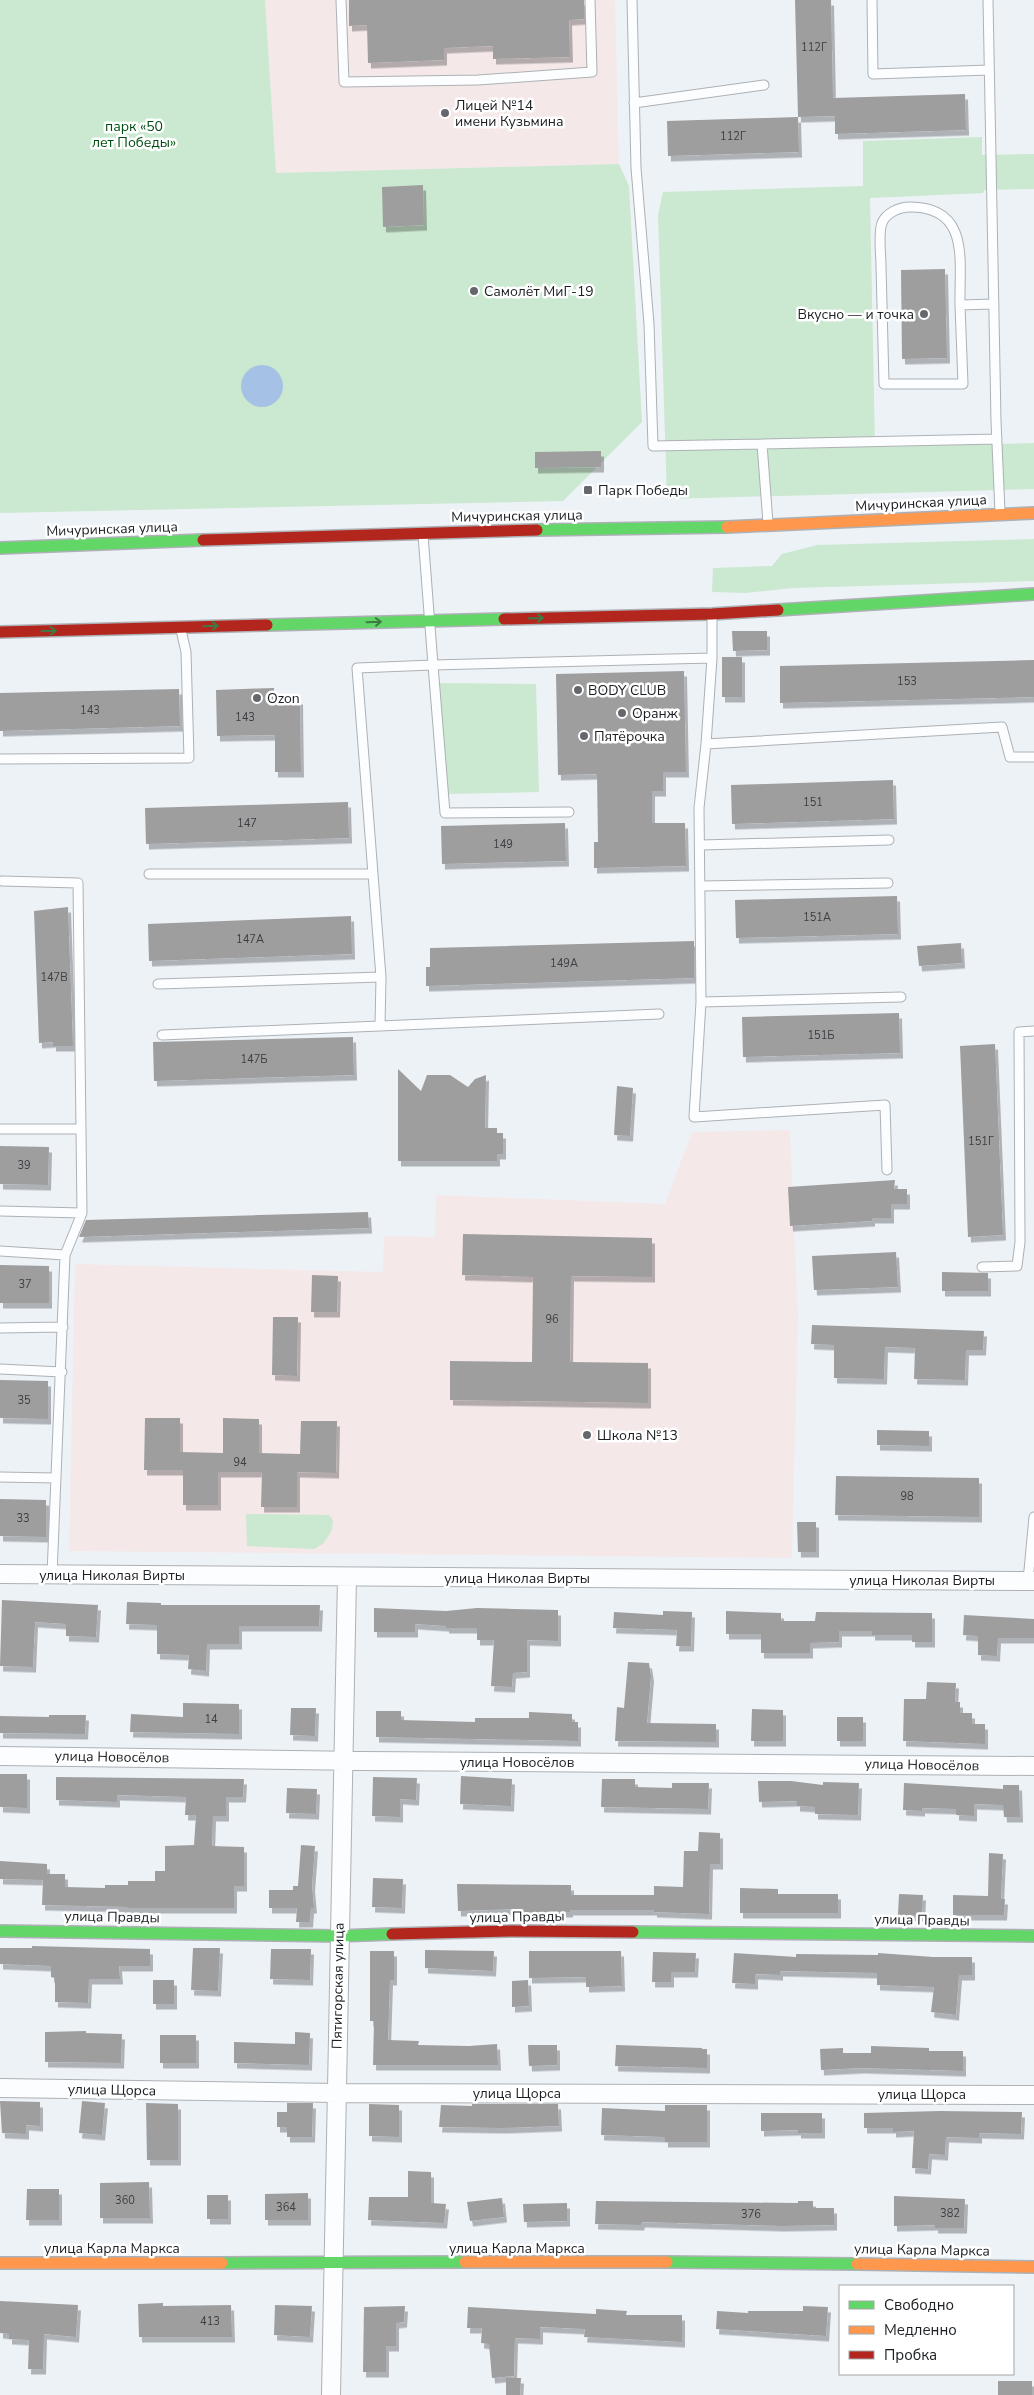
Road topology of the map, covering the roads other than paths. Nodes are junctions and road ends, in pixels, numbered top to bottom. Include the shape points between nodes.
1 (341, 0) edge
2 (590, 0) edge
3 (632, 0) edge
4 (872, 0) edge
5 (988, 0) edge
6 (989, 70) junction
7 (764, 86) dead end
8 (634, 103) junction
9 (994, 304) junction
10 (960, 305) junction
11 (997, 439) junction
12 (762, 444) junction
13 (1034, 513) edge
14 (1000, 514) junction
15 (768, 525) junction
16 (422, 532) junction
17 (0, 548) edge
18 (1034, 594) edge
19 (712, 614) junction
20 (429, 620) junction
21 (180, 627) junction
22 (0, 632) edge
23 (712, 658) junction
24 (433, 665) junction
25 (706, 744) junction
26 (1034, 757) edge
27 (0, 759) edge
28 (569, 812) dead end
29 (889, 840) dead end
30 (701, 845) junction
31 (149, 874) dead end
32 (373, 874) junction
33 (2, 881) dead end
34 (888, 883) dead end
35 (701, 886) junction
36 (381, 977) junction
37 (158, 984) dead end
38 (901, 997) dead end
39 (701, 1002) junction
40 (658, 1014) dead end
41 (380, 1026) junction
42 (1034, 1031) edge
43 (162, 1035) dead end
44 (0, 1129) edge
45 (82, 1129) junction
46 (887, 1170) dead end
47 (0, 1211) edge
48 (82, 1212) junction
49 (0, 1251) edge
50 (66, 1254) junction
51 (982, 1268) dead end
52 (63, 1327) junction
53 (0, 1328) edge
54 (0, 1369) edge
55 (62, 1372) junction
56 (0, 1477) edge
57 (56, 1478) junction
58 (1034, 1518) edge
59 (0, 1574) edge
60 (52, 1575) junction
61 (347, 1577) junction
62 (1031, 1581) edge
63 (0, 1756) edge
64 (343, 1761) junction
65 (1034, 1766) edge
66 (0, 1930) edge
67 (339, 1936) junction
68 (1034, 1936) edge
69 (0, 2088) edge
70 (336, 2093) junction
71 (1034, 2095) edge
72 (0, 2263) edge
73 (333, 2263) junction
74 (1034, 2267) edge
75 (331, 2395) edge

1 - 2 lane via 344,82 354,82 478,80 592,72
3 - 8 lane
4 - 6 lane via 873,74
5 - 6 lane
6 - 9 lane
7 - 8 lane
8 - 12 lane via 649,324 653,446
9 - 10 lane
9 - 11 lane
10 - 10 lane via 959,237 948,219 934,210 909,206 893,210 882,224 884,384 963,384
11 - 12 lane
11 - 14 lane
12 - 15 lane
13 - 14 street, Мичуринская улица
14 - 15 street, Мичуринская улица
15 - 16 street, Мичуринская улица
16 - 17 street, Мичуринская улица
16 - 20 lane
18 - 19 street
20 -> 19 street
19 - 23 lane
21 -> 20 street
20 - 24 lane
22 -> 21 street
21 - 27 lane via 186,652 189,758
23 - 24 lane
23 - 25 lane
24 - 28 lane via 445,813
24 - 32 lane via 357,668
25 - 26 lane via 1002,727 1010,757
25 - 30 lane via 699,808
29 - 30 lane
30 - 35 lane
31 - 32 lane
32 - 36 lane
33 - 45 lane via 78,883
34 - 35 lane
35 - 39 lane
36 - 37 lane
36 - 41 lane
38 - 39 lane
39 - 46 lane via 694,1117 885,1105
40 - 41 lane
41 - 43 lane
42 - 51 lane via 1019,1032 1020,1242 1017,1266
44 - 45 lane
45 - 48 lane
47 - 48 lane
48 - 50 lane
49 - 50 lane
50 - 52 lane
52 - 53 lane
52 - 55 lane
54 - 55 lane
55 - 57 lane
56 - 57 lane
57 - 60 lane
58 - 62 lane
59 - 60 street, улица Николая Вирты
60 - 61 street, улица Николая Вирты
61 - 62 street, улица Николая Вирты
61 - 64 street, Пятигорская улица
63 - 64 street, улица Новосёлов
64 - 65 street, улица Новосёлов
64 - 67 street, Пятигорская улица
66 - 67 street, улица Правды
67 - 68 street, улица Правды via 512,1931
67 - 70 street, Пятигорская улица
69 - 70 street, улица Щорса
70 - 71 street, улица Щорса
70 - 73 street, Пятигорская улица
72 - 73 street, улица Карла Маркса
73 - 74 street, улица Карла Маркса via 744,2262
73 - 75 street, Пятигорская улица

